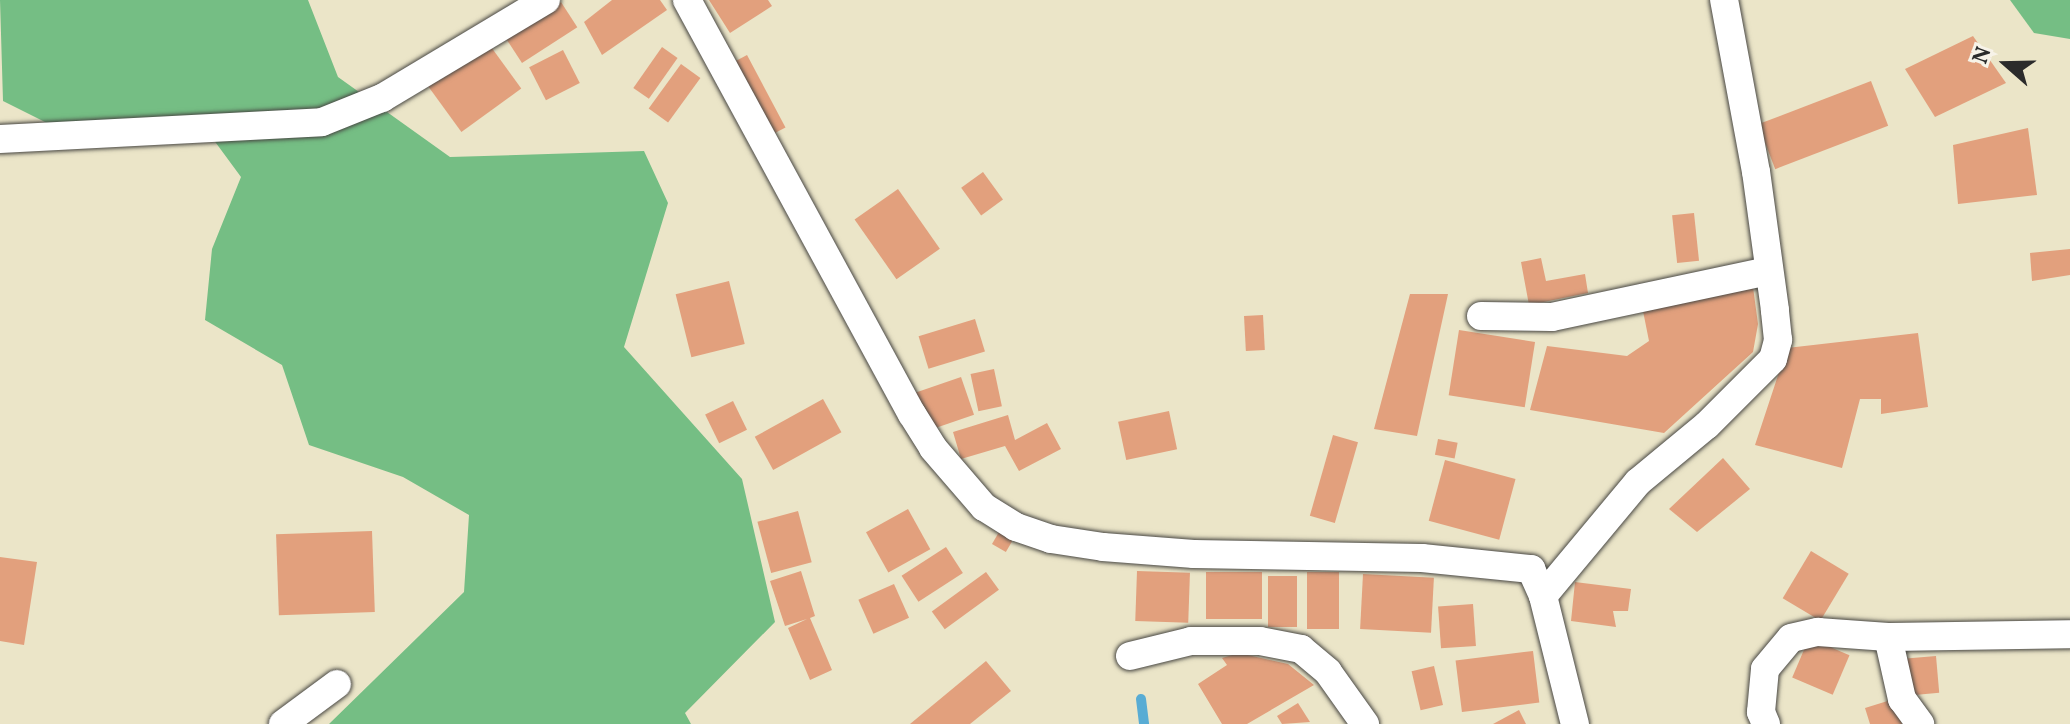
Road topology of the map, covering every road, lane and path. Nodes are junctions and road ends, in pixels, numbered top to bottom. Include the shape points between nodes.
1 (546, 0) edge
2 (687, 0) edge
3 (1724, 0) edge
4 (0, 139) edge
5 (1768, 271) junction
6 (1481, 316) dead end
7 (1543, 596) junction
8 (2070, 634) edge
9 (1888, 637) junction
10 (1130, 656) dead end
11 (337, 684) dead end
12 (283, 724) edge
13 (1365, 724) edge
14 (1575, 724) edge
15 (1766, 724) edge
16 (1920, 724) edge

1 - 4 street via 382,98 322,122
2 - 7 street via 912,414 933,448 984,507 1028,531 1103,547 1506,563 1531,569
3 - 5 street via 1756,172
5 - 6 street via 1552,317
5 - 7 street via 1778,340 1773,359 1707,425 1638,482
7 - 14 street
8 - 9 street
9 - 15 street via 1818,632 1791,638 1765,669 1761,712
9 - 16 street via 1902,699
10 - 13 street via 1191,641 1260,641 1301,649 1328,672
11 - 12 street

